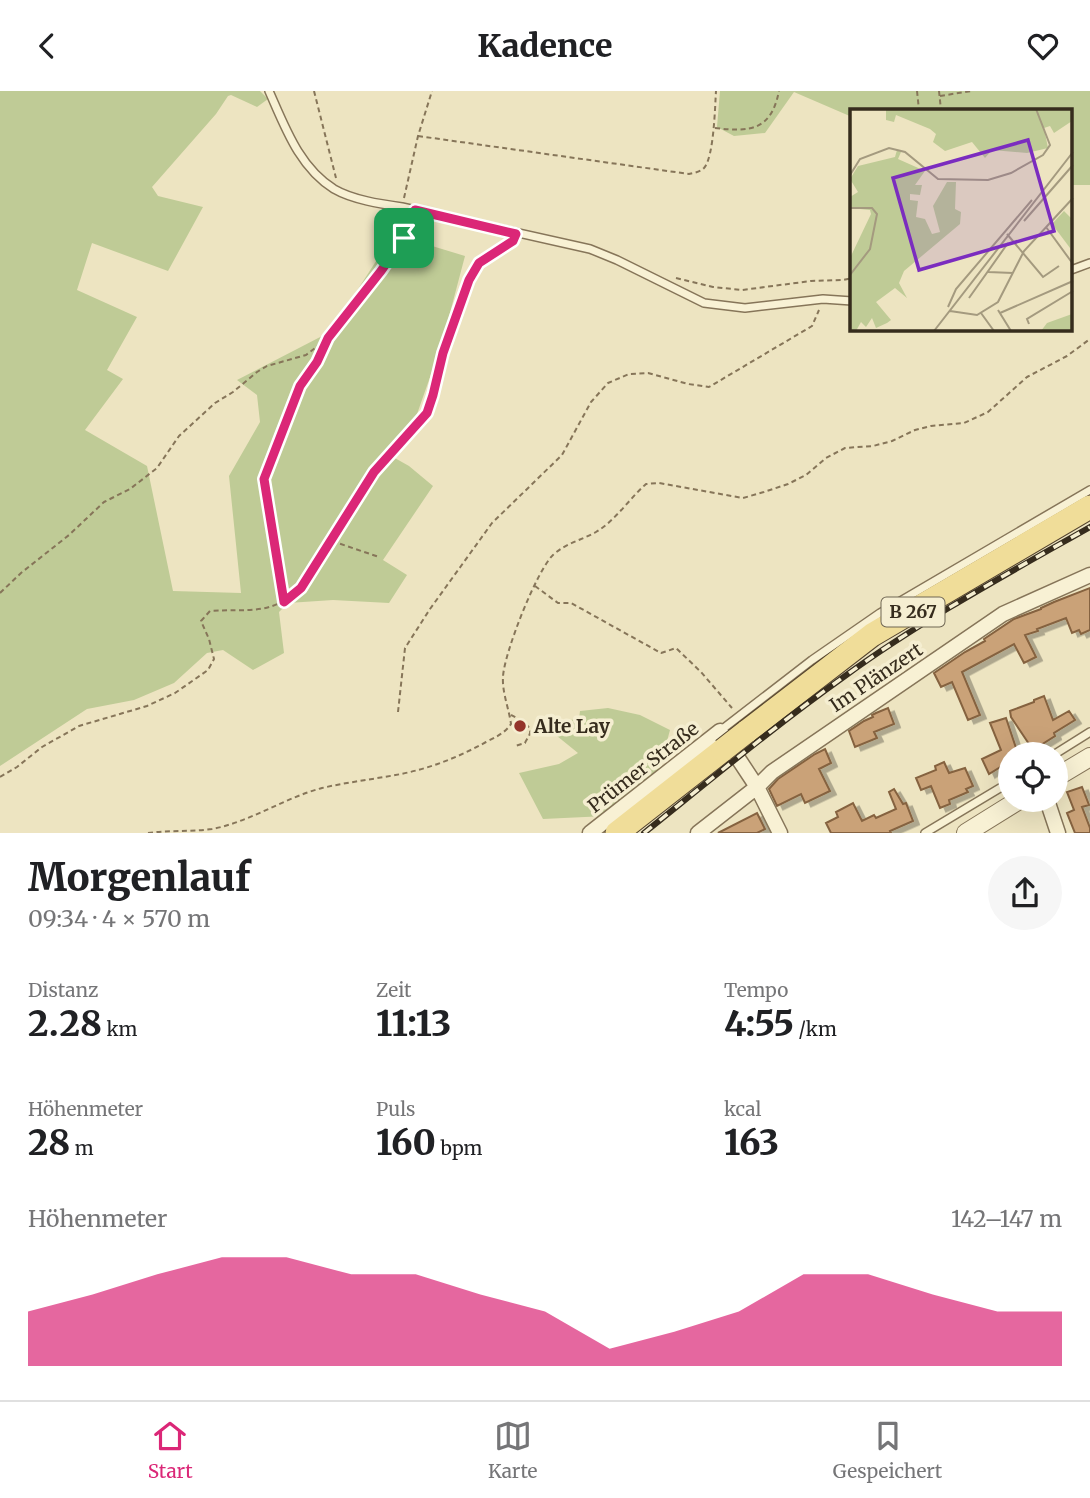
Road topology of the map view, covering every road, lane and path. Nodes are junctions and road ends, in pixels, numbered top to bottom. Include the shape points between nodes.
1 (270, 91) edge
2 (314, 91) edge
3 (432, 91) edge
4 (716, 91) edge
5 (779, 91) edge
6 (917, 91) edge
7 (939, 91) edge
8 (971, 91) edge
9 (940, 96) junction
10 (919, 109) edge
11 (941, 109) edge
12 (713, 128) junction
13 (418, 137) junction
14 (335, 190) junction
15 (402, 207) junction
16 (415, 210) junction
17 (516, 234) junction
18 (1090, 263) edge
19 (1072, 270) edge
20 (673, 277) dead end
21 (850, 278) edge
22 (823, 299) junction
23 (850, 301) edge
24 (328, 338) junction
25 (1090, 339) edge
26 (1090, 490) edge
27 (1090, 507) edge
28 (331, 541) junction
29 (379, 557) dead end
30 (1090, 575) edge
31 (533, 585) junction
32 (0, 593) edge
33 (284, 602) junction
34 (398, 712) dead end
35 (510, 715) junction
36 (742, 725) junction
37 (1090, 732) edge
38 (722, 740) junction
39 (515, 746) dead end
40 (1068, 746) edge
41 (1090, 757) edge
42 (1068, 770) edge
43 (0, 777) edge
44 (757, 787) junction
45 (998, 789) edge
46 (1000, 812) edge
47 (1050, 812) edge
48 (148, 833) edge
49 (590, 833) edge
50 (617, 833) edge
51 (698, 833) edge
52 (780, 833) edge
53 (925, 833) edge
54 (966, 833) edge
55 (1058, 833) edge

1 - 14 lane via 300,156
2 - 14 path via 336,177
3 - 13 path
4 - 12 path
5 - 12 path via 769,118 760,125
6 - 10 path
7 - 9 path
8 - 9 path
9 - 11 path
12 - 13 path via 704,168 689,174
13 - 15 path
14 - 15 lane
15 - 16 lane
16 - 17 lane
16 - 24 path via 404,238
17 - 22 lane via 590,249 704,303 745,308
17 - 28 path via 513,241 479,263 443,353 427,413 374,472
18 - 19 lane
20 - 21 path via 742,290
22 - 23 lane
22 - 34 path via 812,326 709,387 648,373 629,374 608,383 591,402 562,455 492,523 405,648
24 - 32 path via 306,355 267,366 215,403 179,436 157,468 104,502
24 - 33 path via 300,386 264,479
25 - 31 path via 1027,377 974,419 930,426 873,446 845,448 806,475 764,492 743,498 646,484 596,532 552,555
26 - 36 lane via 880,613 812,660
27 - 36 main road, B 267 via 872,635
28 - 29 path
28 - 33 path via 301,588
30 - 44 street, Im Plänzert via 1003,614 772,772
31 - 35 path via 506,654 502,681
31 - 36 path via 558,603 570,603 661,653 676,648
33 - 43 path via 259,610 210,611 201,621 214,659 208,670 175,694 65,733
35 - 39 path via 530,728 525,743
35 - 48 path via 506,731 436,765 323,788 212,829
36 - 38 main road, B 267, bridge
37 - 40 lane
38 - 44 street
38 - 49 street, Prümer Straße
38 - 50 main road, B 267
41 - 42 street
44 - 51 street, Im Plänzert
44 - 52 street
45 - 53 lane
46 - 54 street
47 - 55 street

